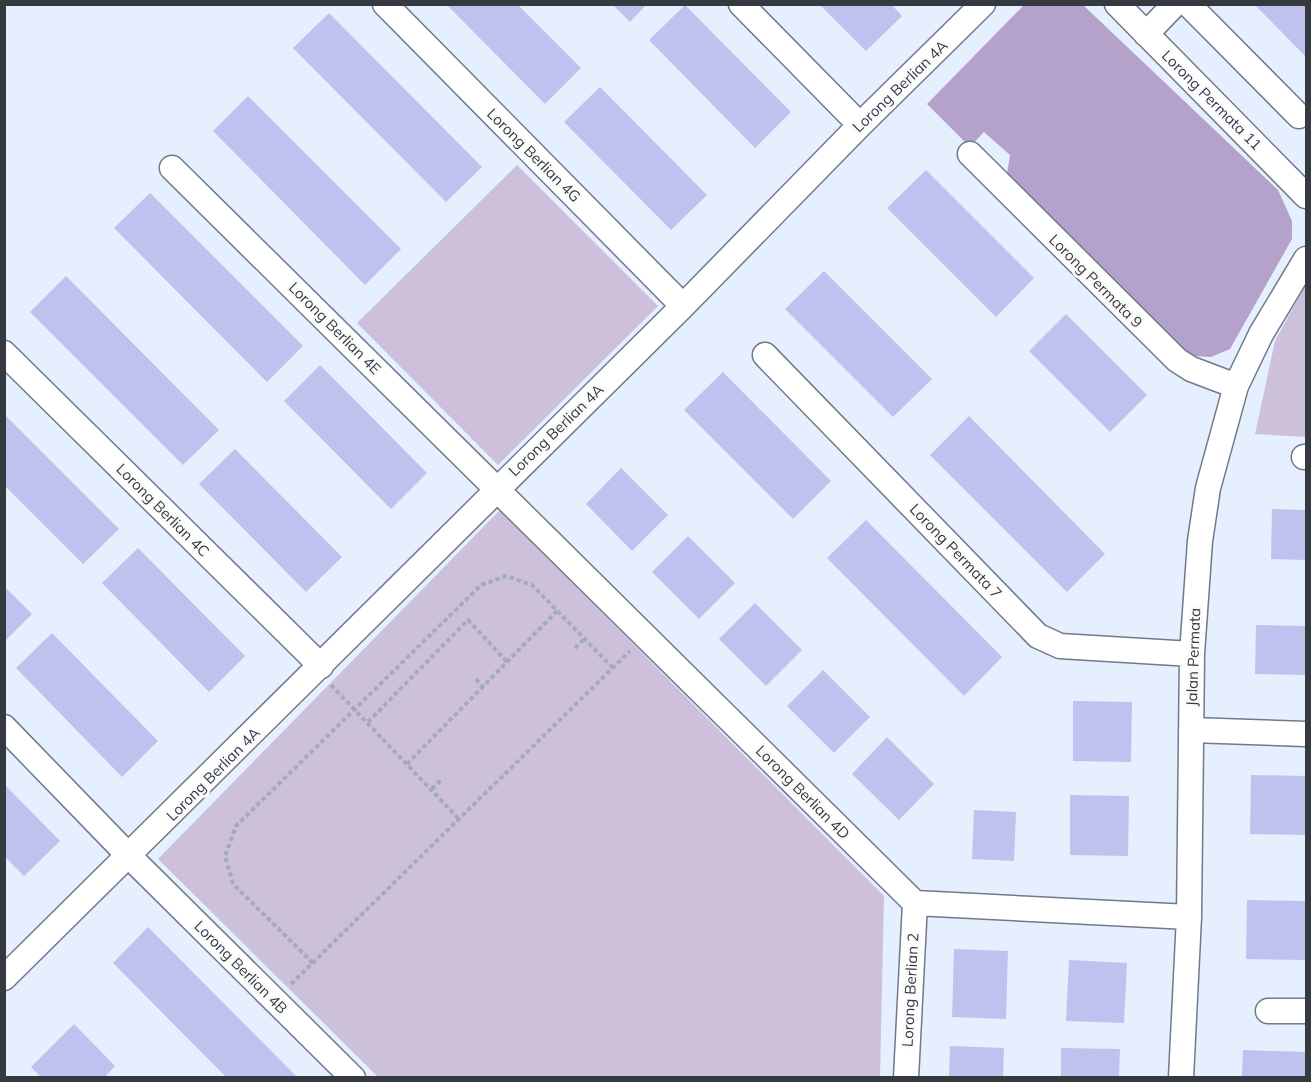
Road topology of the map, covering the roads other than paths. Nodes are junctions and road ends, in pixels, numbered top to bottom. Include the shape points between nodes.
1 (385, 4) edge
2 (741, 4) edge
3 (983, 4) edge
4 (1117, 4) edge
5 (1175, 4) edge
6 (1188, 4) edge
7 (1146, 34) junction
8 (1299, 116) dead end
9 (860, 125) junction
10 (970, 154) dead end
11 (172, 168) dead end
12 (1306, 196) edge
13 (1306, 259) edge
14 (683, 306) junction
15 (4, 353) edge
16 (765, 355) dead end
17 (1236, 386) junction
18 (497, 488) junction
19 (1192, 654) junction
20 (320, 668) junction
21 (4, 727) edge
22 (1191, 730) junction
23 (1306, 734) edge
24 (130, 857) junction
25 (915, 903) junction
26 (1189, 917) junction
27 (4, 978) edge
28 (1268, 1011) dead end
29 (1306, 1011) edge
30 (353, 1077) edge
31 (906, 1077) edge
32 (1181, 1077) edge

1 - 14 street, Lorong Berlian 4G
2 - 9 street
3 - 9 street, Lorong Berlian 4A
4 - 7 street, Lorong Permata 11
5 - 7 street
6 - 8 street
7 - 12 street, Lorong Permata 11
9 - 14 street, Lorong Berlian 4A
10 - 17 street, Lorong Permata 9 via 1177,360
11 - 18 street, Lorong Berlian 4E
13 - 17 street, Jalan Permata
14 - 18 street, Lorong Berlian 4A
15 - 20 street, Lorong Berlian 4C
16 - 19 street, Lorong Permata 7 via 1038,636 1060,646
17 - 19 street, Jalan Permata via 1208,488
18 - 20 street, Lorong Berlian 4A
18 - 25 street, Lorong Berlian 4D
19 - 22 street, Jalan Permata
20 - 24 street, Lorong Berlian 4A
21 - 24 street
22 - 23 street
22 - 26 street, Jalan Permata
24 - 27 street, Lorong Berlian 4A
24 - 30 street, Lorong Berlian 4B
25 - 26 street
25 - 31 street, Lorong Berlian 2
26 - 32 street, Jalan Permata
28 - 29 street

